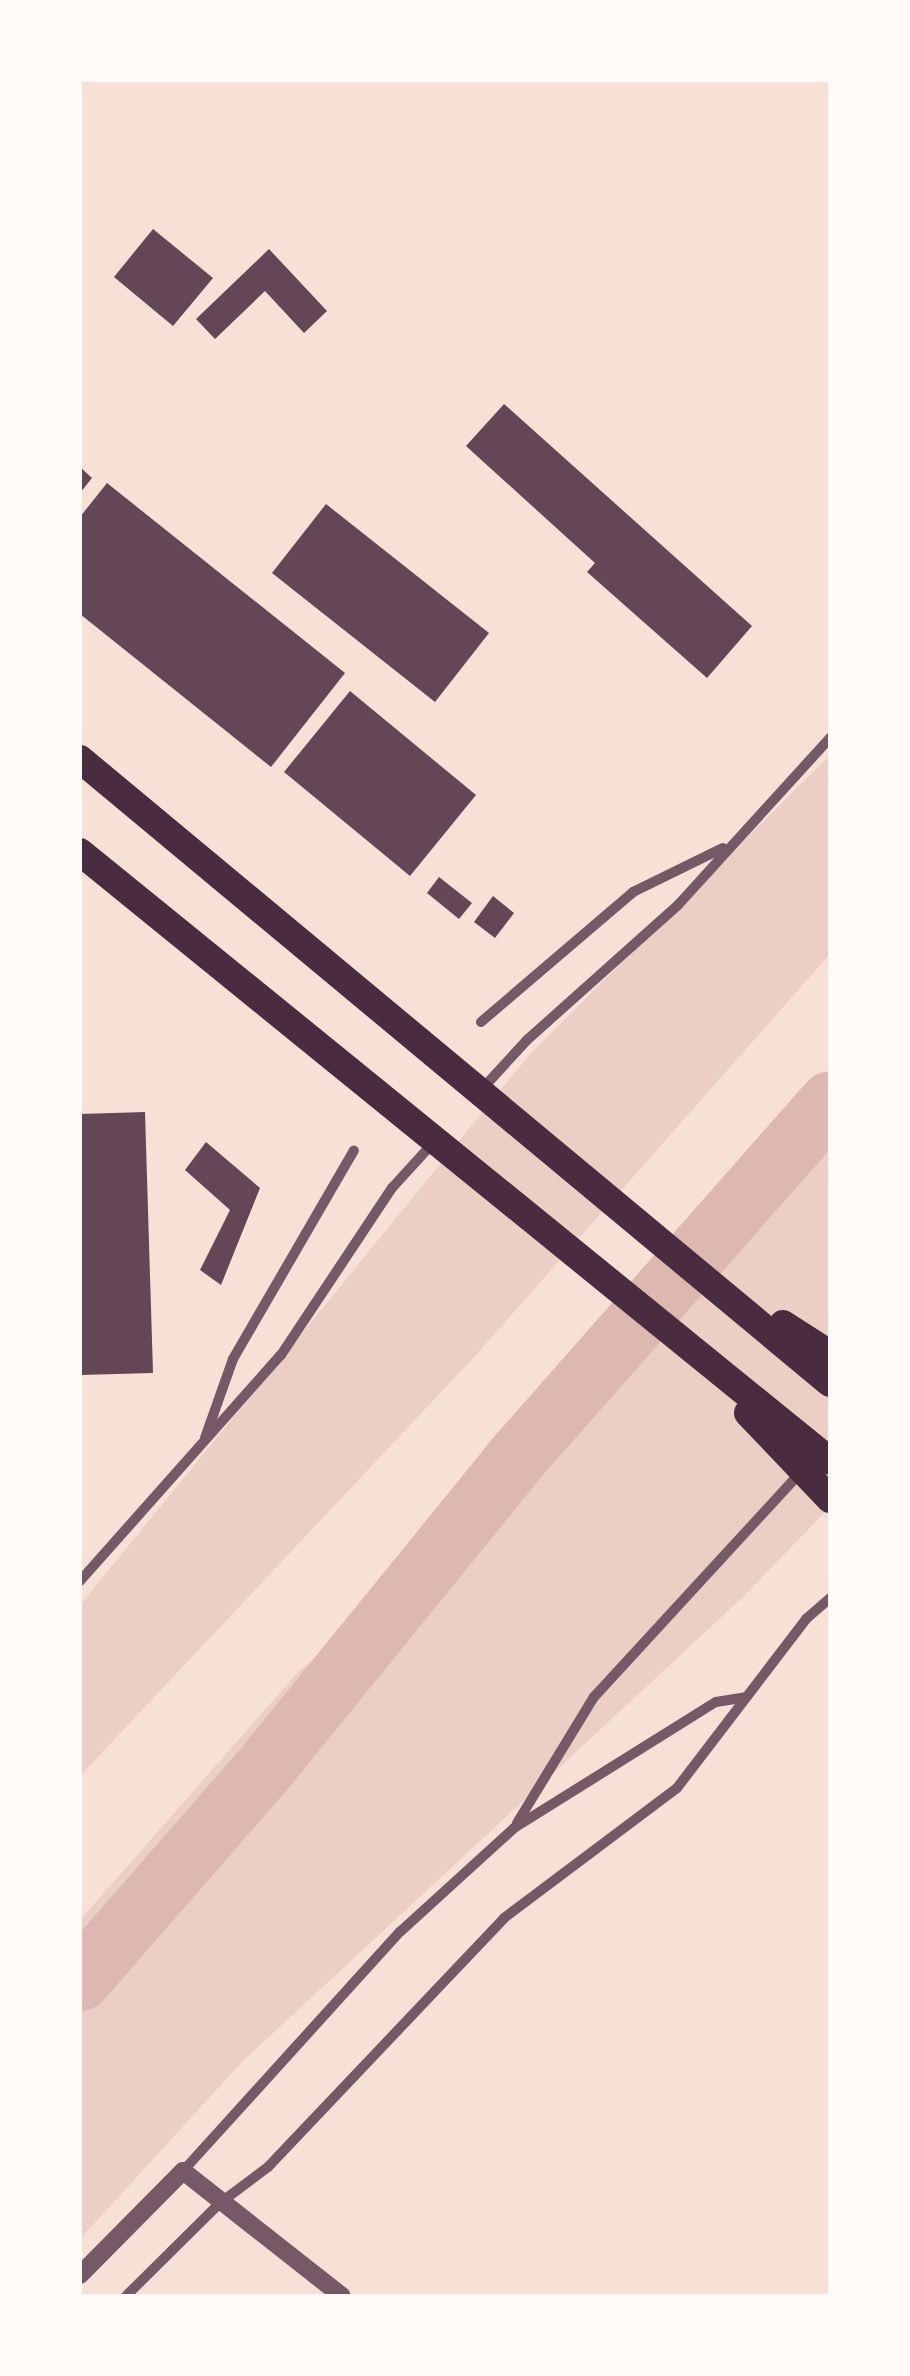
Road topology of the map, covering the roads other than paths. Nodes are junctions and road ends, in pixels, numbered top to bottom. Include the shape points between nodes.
1 (830, 738) edge
2 (80, 759) edge
3 (728, 845) junction
4 (80, 852) edge
5 (481, 1022) dead end
6 (481, 1090) junction
7 (432, 1144) junction
8 (354, 1150) dead end
9 (698, 1269) junction
10 (655, 1318) junction
11 (830, 1354) edge
12 (830, 1382) edge
13 (830, 1439) edge
14 (203, 1443) junction
15 (830, 1461) edge
16 (825, 1494) edge
17 (80, 1581) edge
18 (830, 1598) edge
19 (746, 1698) junction
20 (514, 1828) junction
21 (183, 2171) junction
22 (220, 2203) junction
23 (80, 2275) edge
24 (126, 2296) edge
25 (342, 2296) edge

1 - 3 street
2 - 6 highway
3 - 5 street via 633,892
3 - 6 street via 678,905
4 - 7 highway
6 - 9 highway
7 - 10 highway
7 - 14 street via 392,1188 282,1355
8 - 14 street via 233,1359
9 - 11 highway
9 - 12 highway
10 - 15 highway
10 - 16 highway
13 - 20 street via 594,1697
14 - 17 street
18 - 19 street via 806,1618
19 - 20 street via 716,1702
19 - 22 street via 677,1788 504,1918 383,2038 268,2167
20 - 21 street via 401,1931
21 - 22 street
21 - 23 street
22 - 24 street
22 - 25 street

